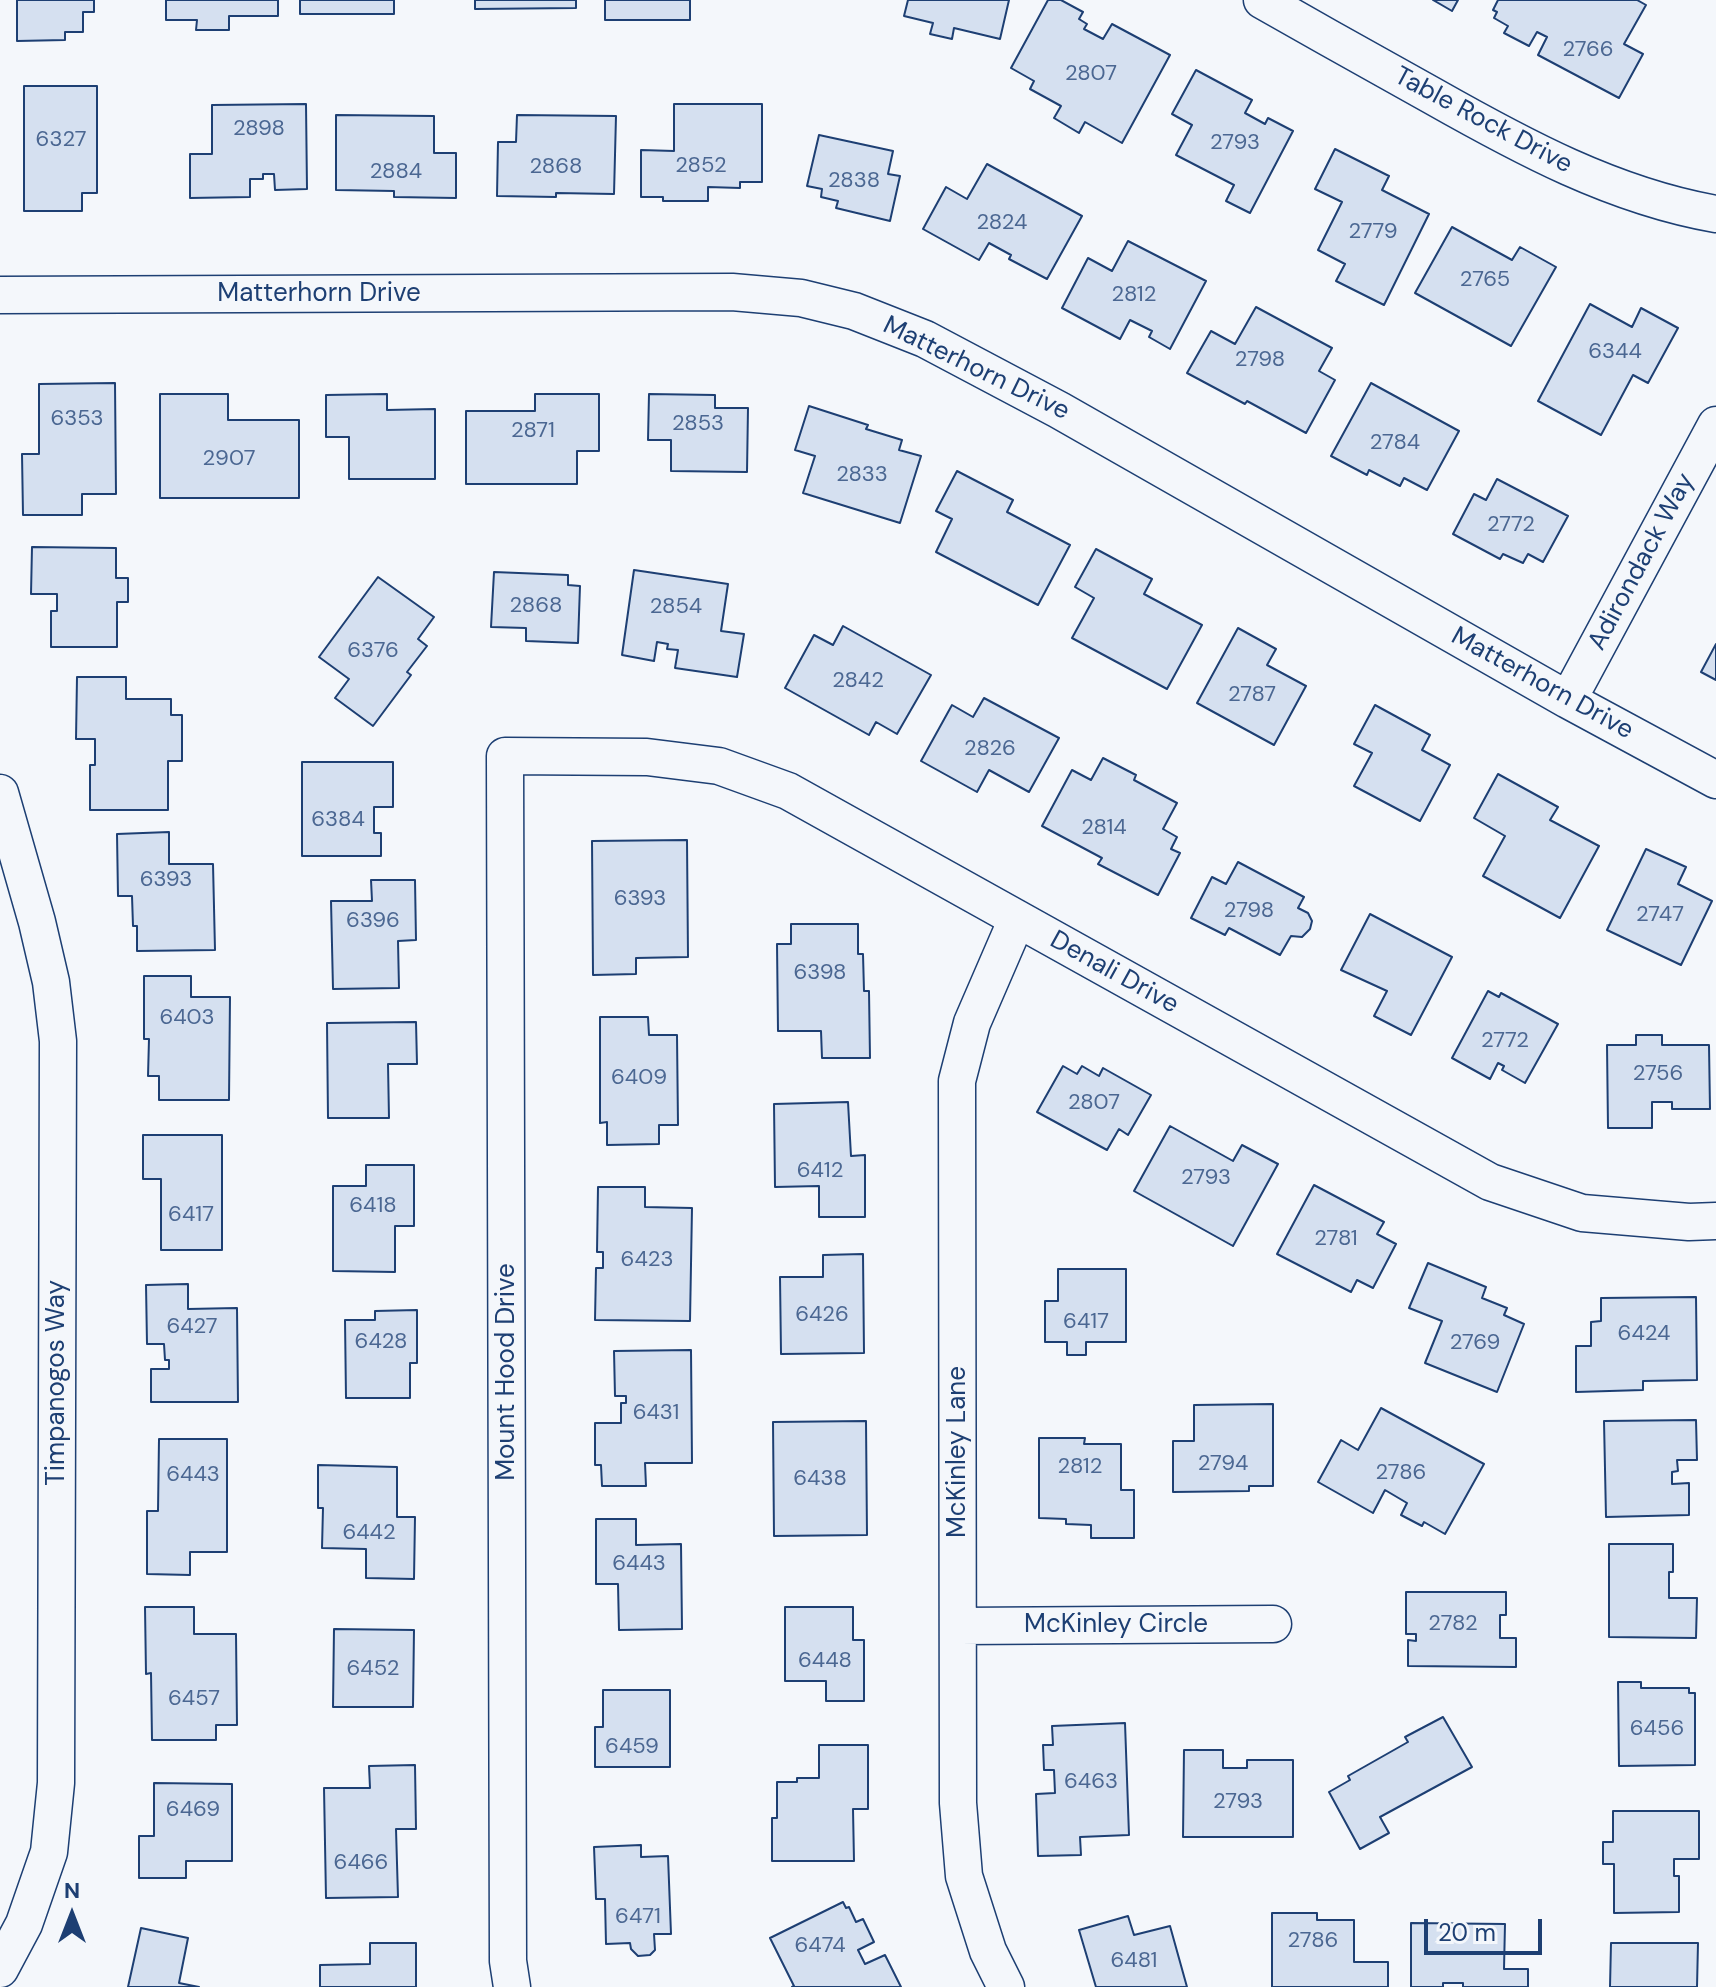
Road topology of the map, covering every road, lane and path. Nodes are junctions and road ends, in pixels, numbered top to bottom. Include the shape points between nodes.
1 (1262, 0) edge
2 (1716, 214) edge
3 (0, 295) edge
4 (1716, 425) edge
5 (1568, 700) junction
6 (505, 756) joint
7 (1716, 780) edge
8 (0, 793) edge
9 (1017, 919) junction
10 (1716, 1221) edge
11 (1273, 1624) dead end
12 (959, 1626) junction
13 (0, 1969) edge
14 (512, 1987) edge
15 (1006, 1987) edge

1 - 2 street, Table Rock Drive via 1515,143 1608,184
3 - 5 street, Matterhorn Drive via 732,292 801,298 854,311 925,339 1059,410
4 - 5 street, Adirondack Way
5 - 7 street, Matterhorn Drive
6 - 9 street, Denali Drive via 647,757 719,766 788,791
6 - 14 street, Mount Hood Drive
8 - 13 street, Timpanogos Way via 48,967 58,1041 56,1783 49,1852 24,1924
9 - 10 street, Denali Drive via 1490,1182 1582,1213
9 - 12 street, McKinley Lane via 972,1023 957,1081
11 - 12 street, McKinley Circle
12 - 15 street, McKinley Lane via 958,1803 964,1876 988,1951

